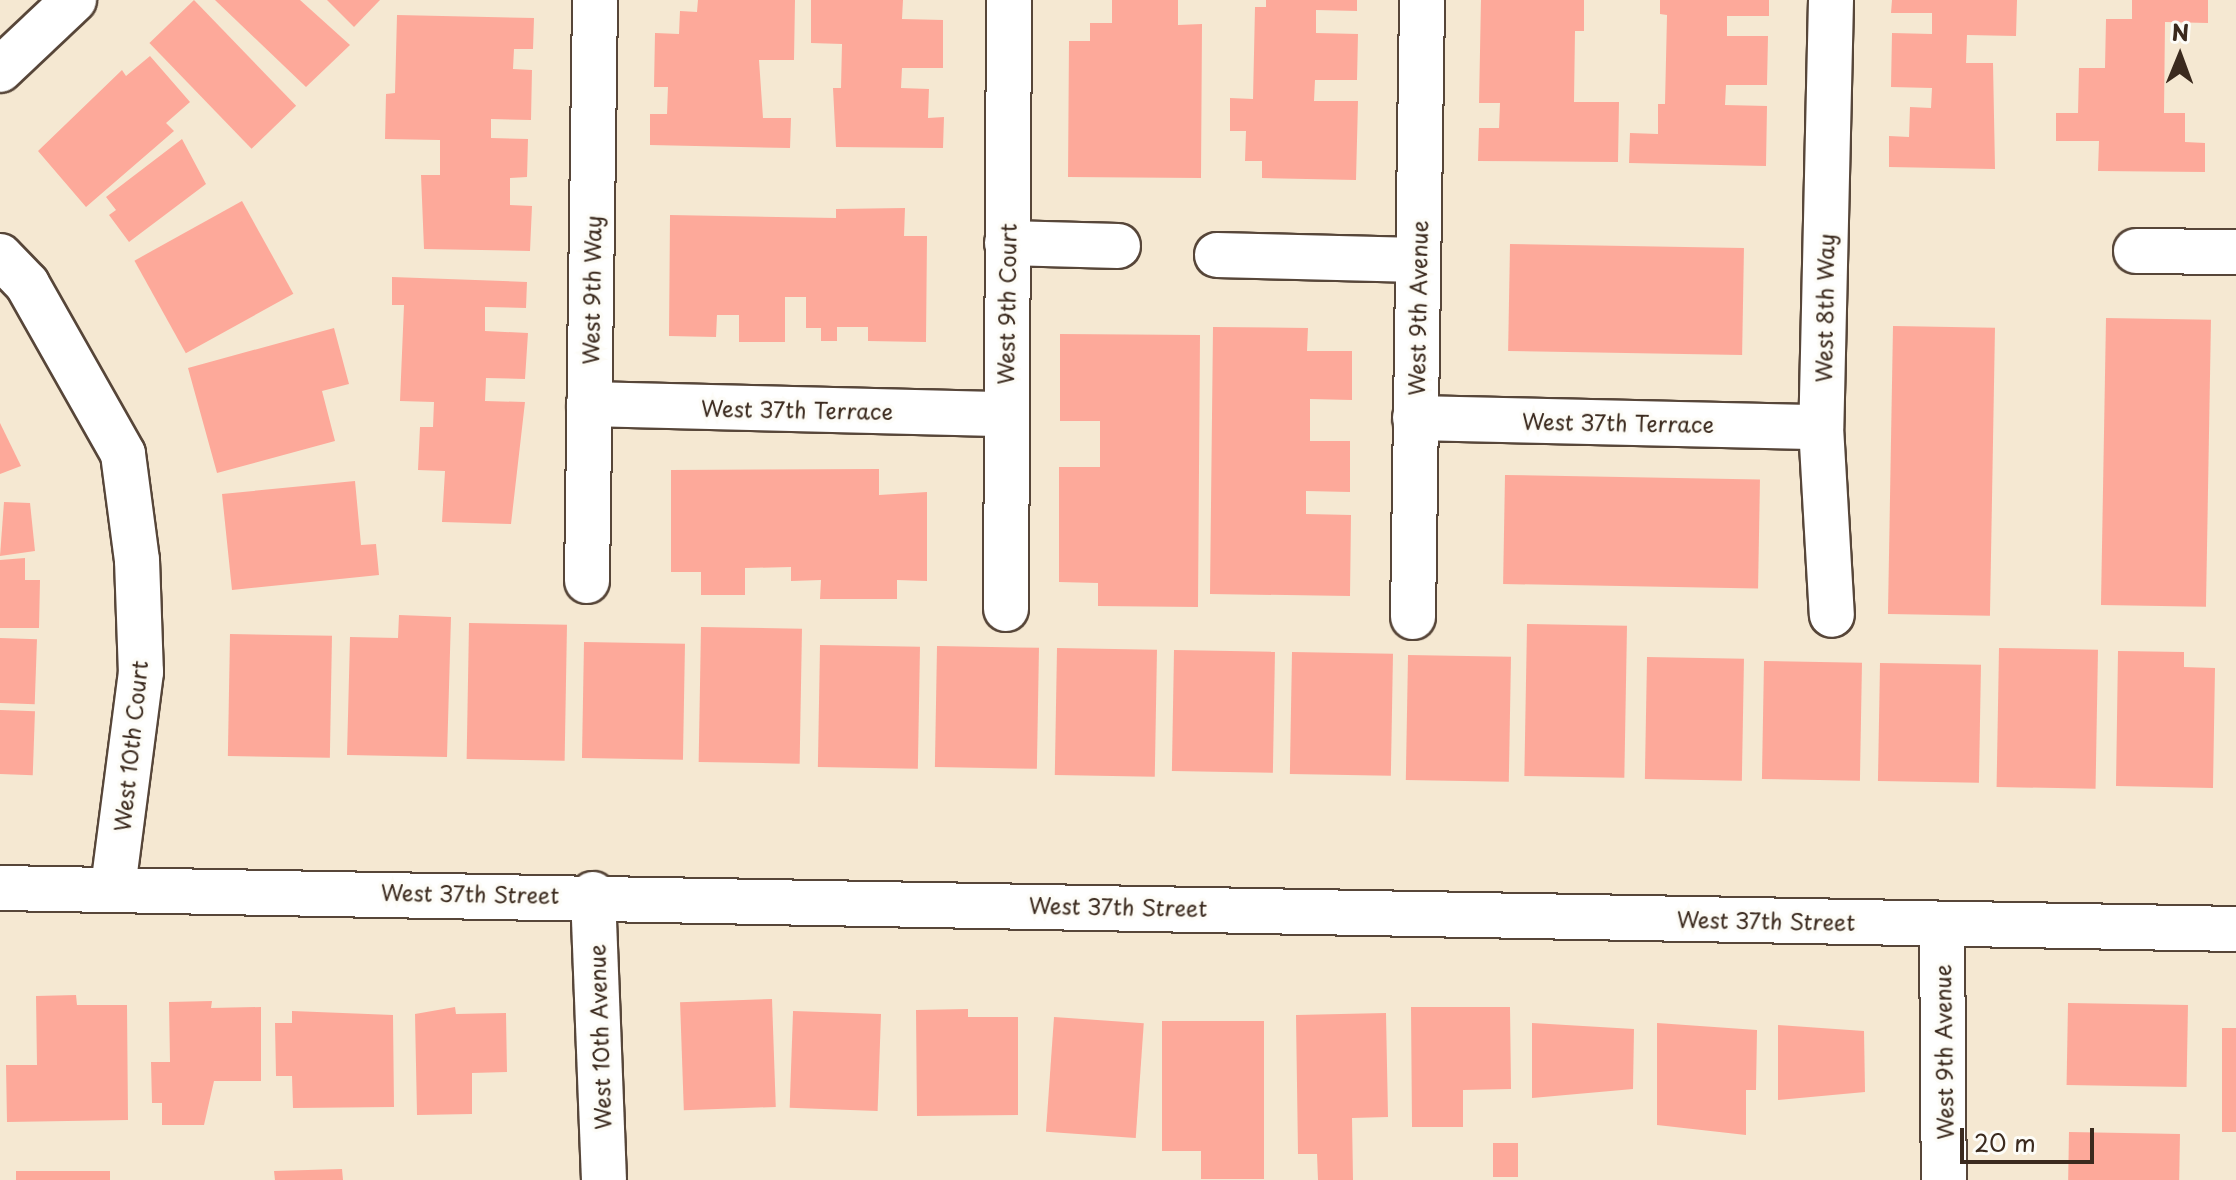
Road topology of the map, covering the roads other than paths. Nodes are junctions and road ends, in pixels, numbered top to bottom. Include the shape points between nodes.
1 (74, 0) edge
2 (595, 0) edge
3 (1009, 0) edge
4 (1422, 0) edge
5 (1831, 0) edge
6 (0, 70) edge
7 (1007, 243) junction
8 (1118, 246) dead end
9 (2136, 251) dead end
10 (2236, 252) edge
11 (1217, 255) dead end
12 (0, 256) edge
13 (1418, 260) junction
14 (589, 404) junction
15 (1005, 414) junction
16 (1415, 418) junction
17 (1821, 427) junction
18 (587, 581) dead end
19 (1006, 609) dead end
20 (1832, 615) dead end
21 (1413, 617) dead end
22 (0, 888) edge
23 (113, 889) junction
24 (593, 894) junction
25 (1942, 924) junction
26 (2236, 929) edge
27 (604, 1180) edge
28 (1944, 1180) edge

1 - 6 street
2 - 14 street, West 9th Way
3 - 7 street, West 9th Court
4 - 13 street, West 9th Avenue
5 - 17 street, West 8th Way
7 - 8 street
7 - 15 street, West 9th Court
9 - 10 street
11 - 13 street
12 - 23 street, West 10th Court via 27,284 123,454 137,560 141,672
13 - 16 street, West 9th Avenue
14 - 15 street, West 37th Terrace
14 - 18 street, West 9th Way
15 - 19 street, West 9th Court
16 - 17 street, West 37th Terrace
16 - 21 street, West 9th Avenue
17 - 20 street, West 8th Way
22 - 23 street, West 37th Street
23 - 24 street, West 37th Street
24 - 25 street, West 37th Street
24 - 27 street, West 10th Avenue
25 - 26 street, West 37th Street
25 - 28 street, West 9th Avenue

